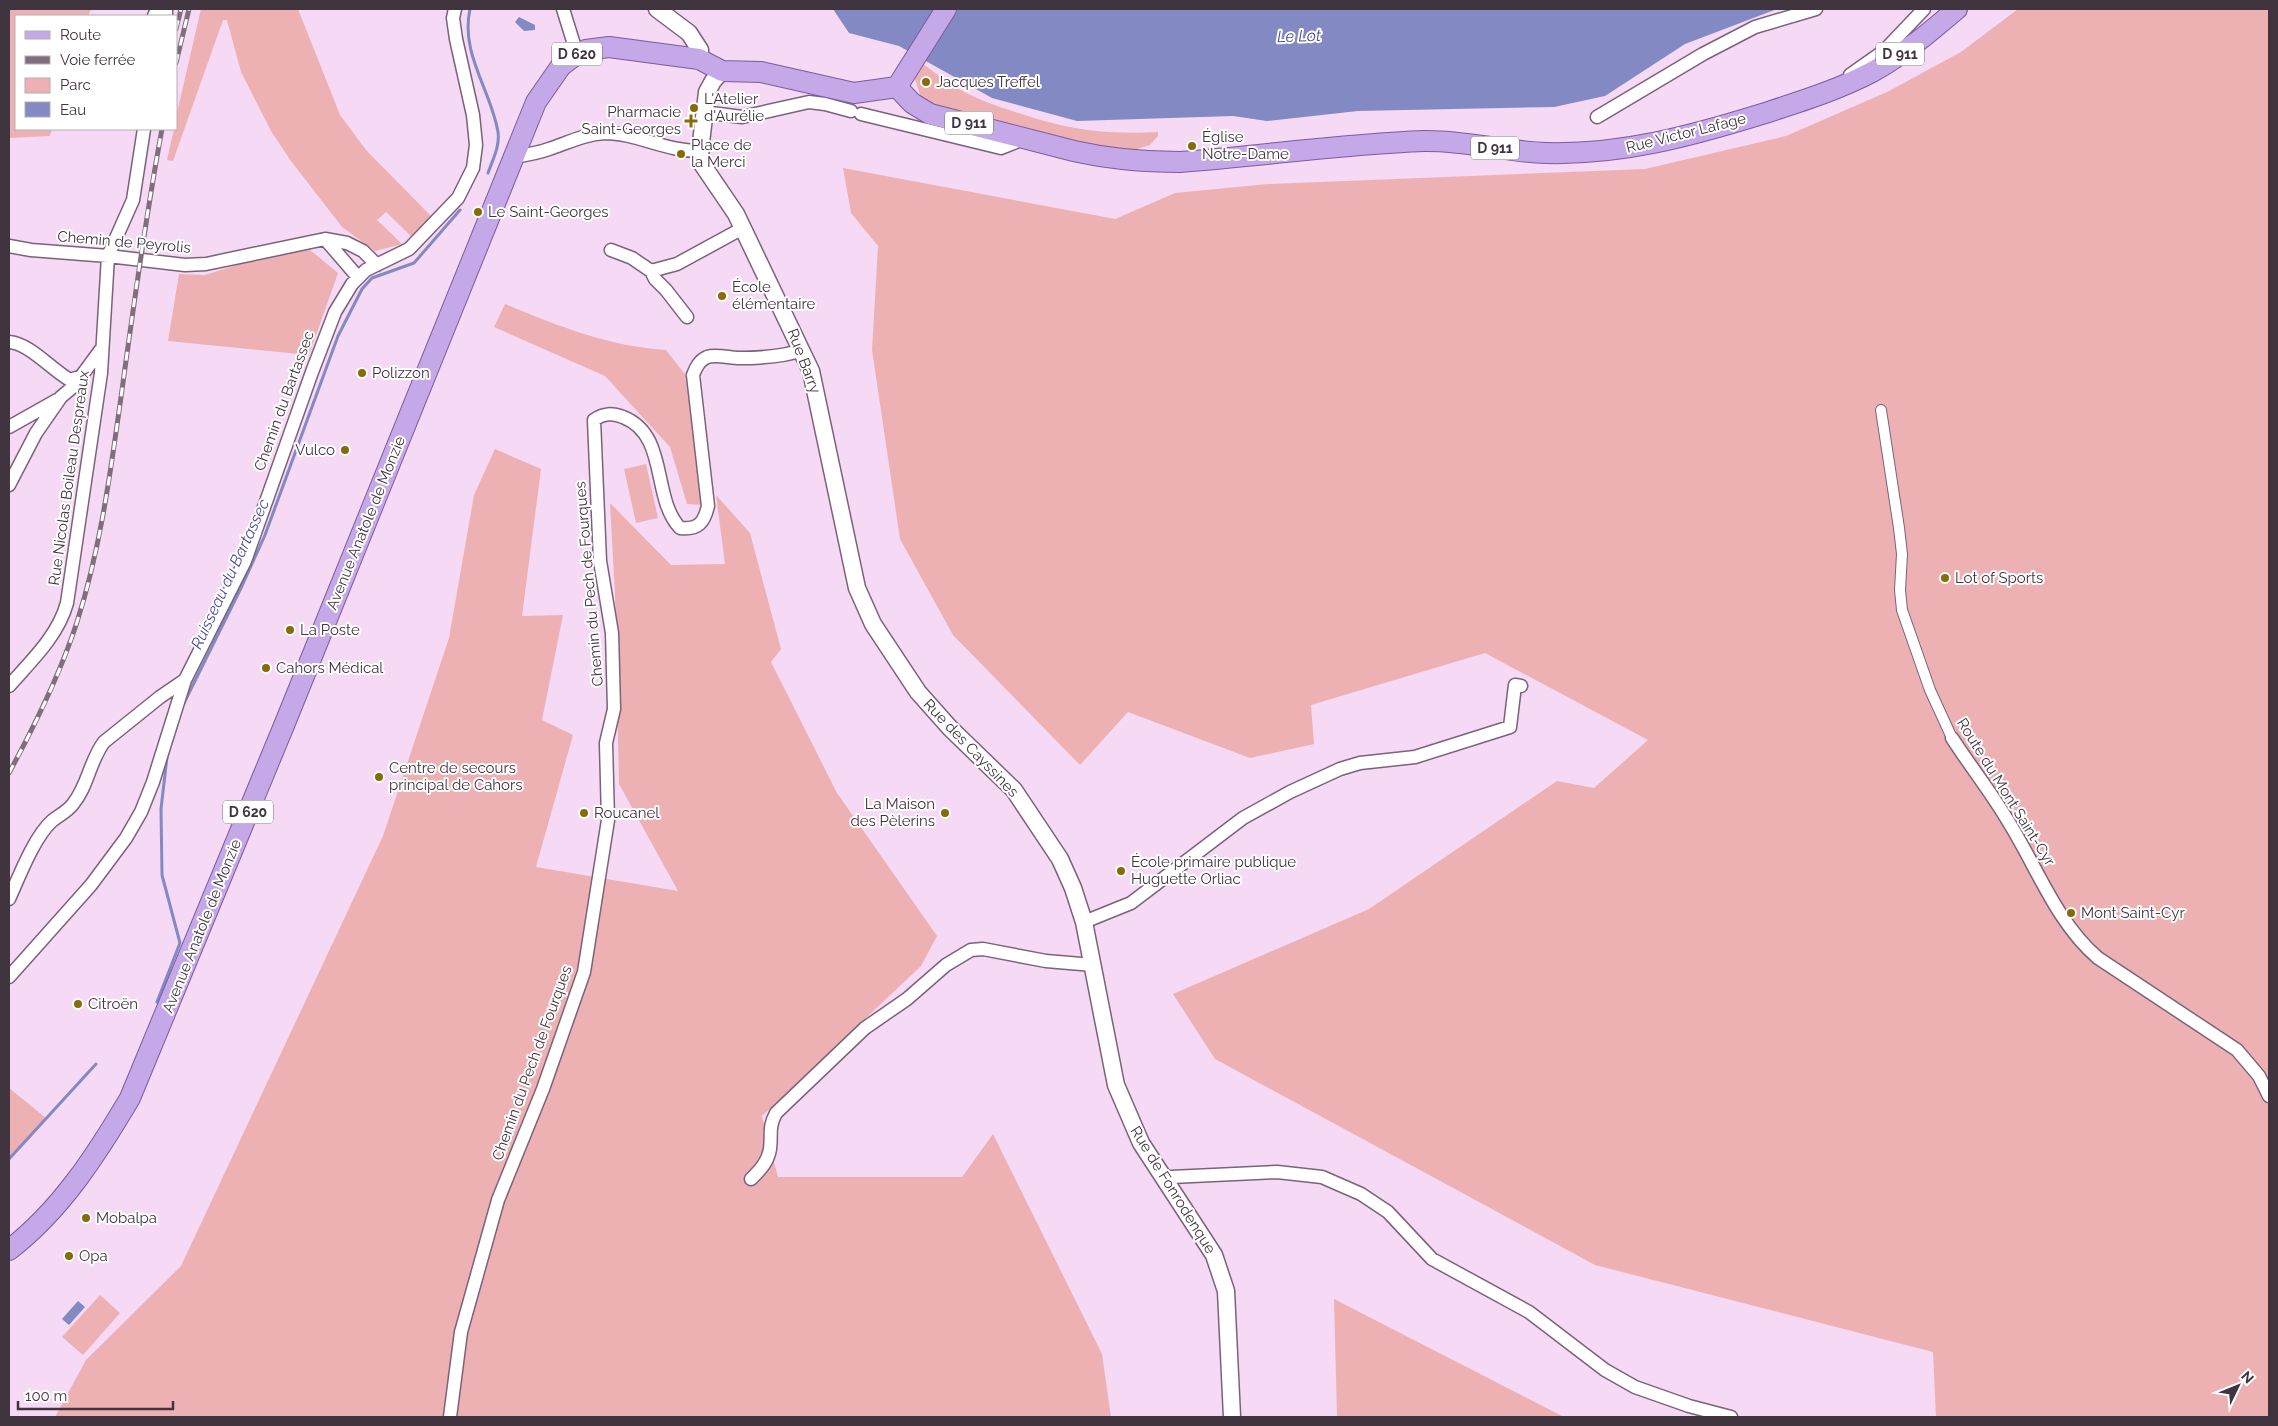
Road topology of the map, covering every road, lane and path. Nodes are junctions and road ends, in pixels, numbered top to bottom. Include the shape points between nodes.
1 (455, 9) edge
2 (563, 9) edge
3 (657, 9) edge
4 (946, 9) edge
5 (1816, 9) edge
6 (1924, 9) edge
7 (1957, 9) edge
8 (577, 54) junction
9 (699, 59) junction
10 (722, 71) junction
11 (897, 87) junction
12 (1835, 89) junction
13 (703, 112) junction
14 (1597, 117) dead end
15 (144, 130) edge
16 (1019, 136) junction
17 (700, 151) junction
18 (514, 157) junction
19 (743, 228) junction
20 (324, 239) junction
21 (9, 246) edge
22 (611, 250) dead end
23 (108, 256) junction
24 (377, 264) junction
25 (651, 271) junction
26 (357, 276) junction
27 (687, 316) dead end
28 (9, 342) edge
29 (102, 348) junction
30 (802, 350) junction
31 (82, 376) junction
32 (61, 397) junction
33 (1881, 410) dead end
34 (9, 427) edge
35 (9, 485) edge
36 (844, 533) joint
37 (185, 680) junction
38 (9, 686) edge
39 (1521, 686) dead end
40 (1952, 738) joint
41 (9, 899) edge
42 (1084, 922) junction
43 (1093, 965) junction
44 (9, 978) edge
45 (2269, 1096) edge
46 (751, 1179) dead end
47 (1165, 1180) junction
48 (9, 1250) edge
49 (450, 1417) edge
50 (1232, 1417) edge
51 (1731, 1417) edge

1 - 24 street, Chemin du Bartassec via 456,39 474,115 476,145 473,168 458,198 408,249
2 - 8 street
3 - 9 street via 689,33 700,50
4 - 11 main road
5 - 14 street via 1755,27
6 - 12 street via 1884,51 1841,81
7 - 12 main road, Rue Victor Lafage / D 911 via 1895,58
8 - 9 main road, Avenue Anatole de Monzie / D 620 via 609,47
8 - 18 main road, Avenue Anatole de Monzie / D 620 via 562,66 536,102
9 - 10 main road, Avenue Anatole de Monzie / D 620
10 - 11 main road, D 620 via 761,72 854,93
10 - 13 street via 706,92
11 - 16 main road, D 911 via 912,103 930,114
12 - 16 main road, Rue Victor Lafage / D 911 via 1683,137 1601,152 1546,153 1426,141 1180,162 1146,162 1097,156
13 - 16 street via 742,116 809,102 1001,148 1016,142
13 - 17 street
15 - 23 street via 133,200
17 - 18 street via 676,149 605,133
17 - 19 street, Rue Barry via 702,164
18 - 48 main road, Avenue Anatole de Monzie / D 620 via 130,1098 104,1142 57,1207
19 - 25 street via 677,264
19 - 30 street, Rue Barry
20 - 23 street, Chemin de Peyrolis via 206,264 185,265
20 - 24 street, Chemin de Peyrolis via 347,243
20 - 26 street
21 - 23 street, Chemin de Peyrolis
22 - 25 street via 632,258
23 - 29 street, Rue Nicolas Boileau Despreaux
24 - 26 street, Chemin du Bartassec
25 - 27 street
26 - 37 street, Chemin du Bartassec via 336,312 312,372 245,561
28 - 31 street via 20,345 70,380
29 - 31 street
29 - 38 street, Rue Nicolas Boileau Despreaux via 96,411 67,604 53,633
30 - 36 street, Rue Barry via 818,400
30 - 49 street, Chemin du Pech de Fourques via 790,355 709,356 696,367 692,375 708,506 705,519 699,526 680,528 668,512 654,452 644,433 632,421 616,414 603,414 594,420 600,561 612,643 614,708 606,743 608,820 584,972 543,1089 498,1200 461,1332
31 - 32 street
32 - 34 street
32 - 35 street via 36,433
33 - 40 street, Route du Mont Saint-Cyr via 1902,554 1902,610 1930,690
36 - 42 street, Rue des Cayssines via 857,588 873,624 918,692 1014,790 1041,828 1073,888
37 - 41 street via 104,742 74,804 52,821 38,840
37 - 44 street, Chemin du Bartassec via 153,782 126,838 91,885
39 - 42 street via 1515,685 1510,727 1415,757 1360,763 1331,773 1243,818 1131,903
40 - 45 street, Route du Mont Saint-Cyr via 2085,946 2098,958 2237,1050 2259,1076
42 - 43 street, Rue des Cayssines
43 - 46 street via 1046,961 983,949 971,950 946,965 907,999 866,1028 776,1114 770,1124 770,1150 764,1166
43 - 47 street, Rue de Fonrodenque via 1116,1085 1141,1143
47 - 50 street, Rue de Fonrodenque via 1214,1255 1226,1291
47 - 51 street via 1277,1172 1322,1177 1361,1194 1388,1212 1432,1259 1529,1312 1605,1370 1635,1387

